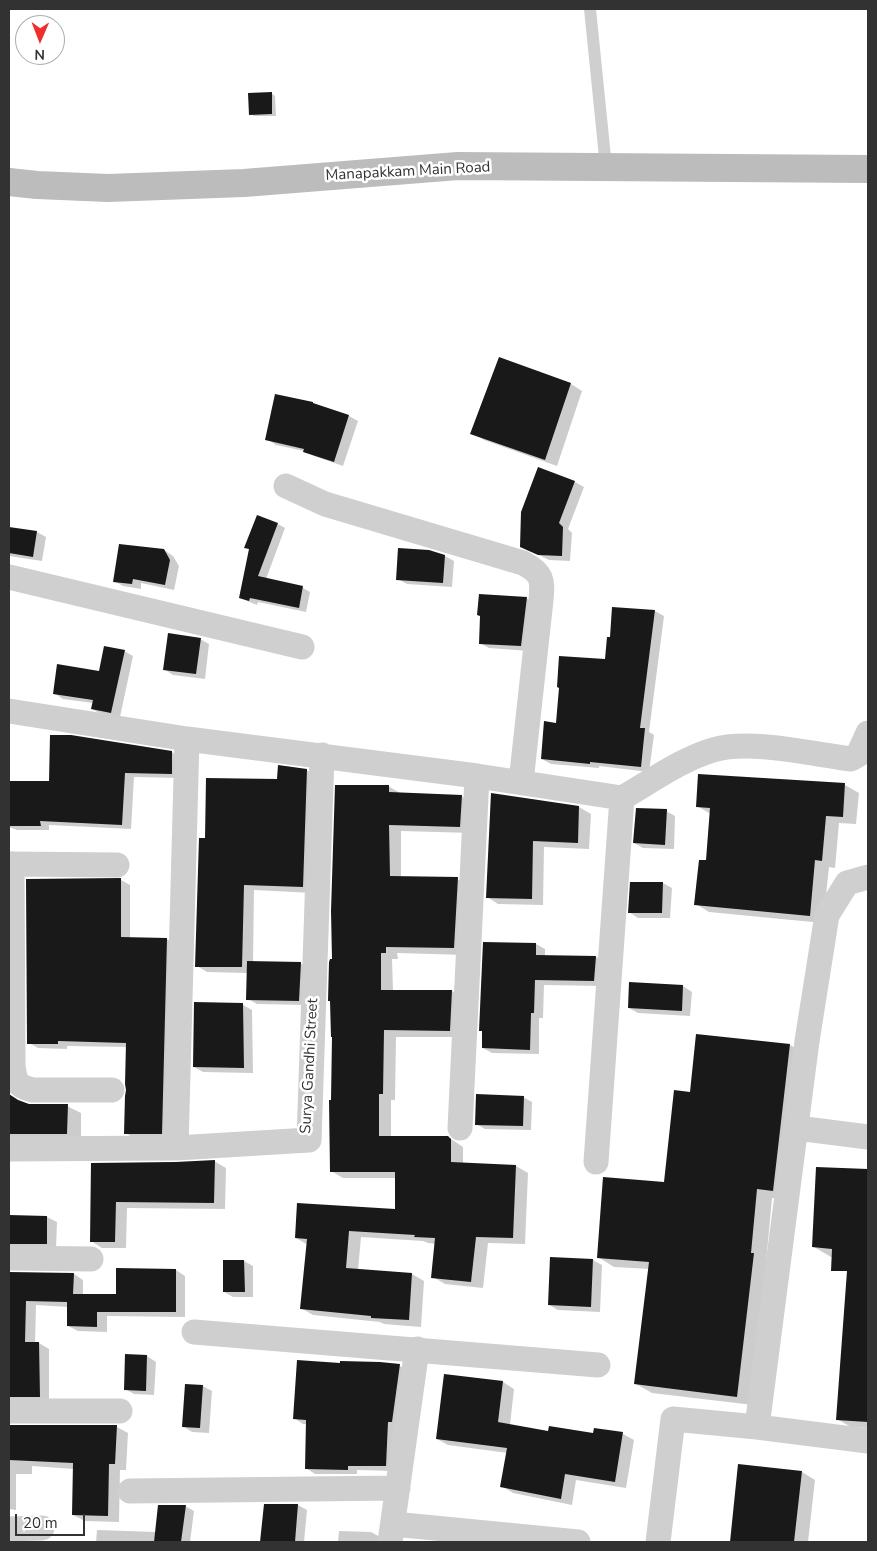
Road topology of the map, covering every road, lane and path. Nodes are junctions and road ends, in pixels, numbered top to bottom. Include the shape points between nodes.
1 (590, 9) edge
2 (606, 167) junction
3 (868, 169) edge
4 (9, 182) edge
5 (286, 486) dead end
6 (9, 577) edge
7 (302, 647) dead end
8 (9, 711) edge
9 (868, 733) edge
10 (187, 739) junction
11 (322, 755) junction
12 (477, 776) junction
13 (521, 782) junction
14 (622, 798) junction
15 (10, 864) edge
16 (117, 864) dead end
17 (868, 878) edge
18 (112, 1090) dead end
19 (460, 1128) dead end
20 (796, 1128) junction
21 (868, 1137) edge
22 (176, 1148) junction
23 (9, 1149) edge
24 (596, 1162) dead end
25 (9, 1258) edge
26 (91, 1259) dead end
27 (194, 1332) dead end
28 (417, 1349) junction
29 (598, 1364) dead end
30 (9, 1411) edge
31 (120, 1411) dead end
32 (757, 1427) junction
33 (868, 1441) edge
34 (398, 1488) junction
35 (130, 1491) dead end
36 (42, 1528) dead end
37 (9, 1529) edge
38 (392, 1533) edge
39 (578, 1542) edge
40 (658, 1542) edge

1 - 2 lane
2 - 3 main road, Manapakkam Main Road
2 - 4 main road, Manapakkam Main Road via 458,166 244,183 108,188
5 - 13 street via 325,504 523,562 535,570 542,582 542,591
6 - 7 street
8 - 10 street
9 - 14 street via 858,755 851,759 763,748 713,750
10 - 11 street
10 - 22 street
11 - 12 street
11 - 22 street, Surya Gandhi Street via 309,1140
12 - 13 street
12 - 19 street
13 - 14 street
14 - 24 street
15 - 16 street
15 - 18 street via 12,1065 15,1080 22,1088 32,1090
17 - 20 street via 847,883 827,915
20 - 21 street
20 - 32 street
22 - 23 street, Surya Gandhi Street
25 - 26 street
27 - 28 street
28 - 29 street
28 - 34 street
30 - 31 street
32 - 33 street
32 - 40 street via 673,1419
34 - 35 street
34 - 38 street
36 - 37 street
38 - 39 street

